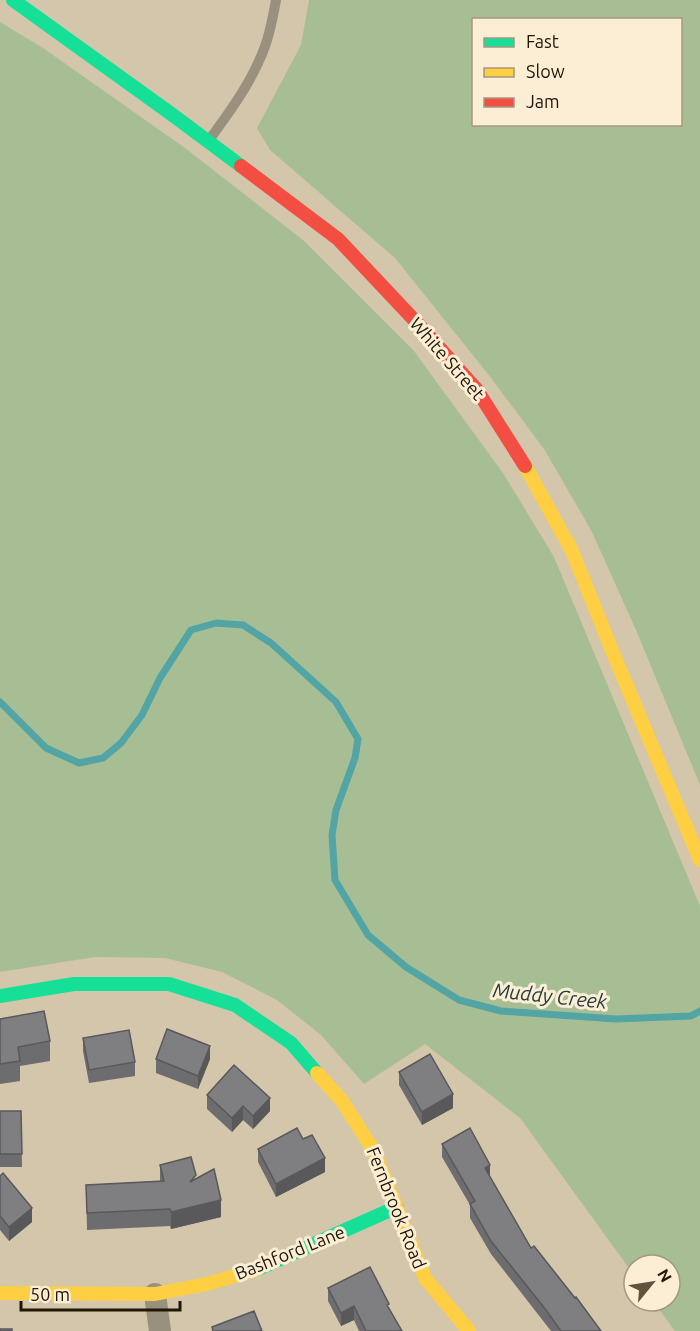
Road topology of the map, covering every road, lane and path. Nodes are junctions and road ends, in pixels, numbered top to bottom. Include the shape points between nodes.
1 (13, 0) edge
2 (276, 0) edge
3 (208, 142) junction
4 (700, 860) edge
5 (0, 996) edge
6 (397, 1208) junction
7 (0, 1293) edge
8 (154, 1294) junction
9 (160, 1331) edge
10 (469, 1331) edge

1 - 3 street, White Street
2 - 3 lane via 270,33 258,63
3 - 4 street, White Street via 338,239 477,390 572,551
5 - 6 street, Fernbrook Road via 74,984 170,984 235,1005 291,1043 342,1101 374,1150
6 - 8 street, Bashford Lane via 265,1267
6 - 10 street, Fernbrook Road via 425,1278
7 - 8 street, Bashford Lane
8 - 9 street

